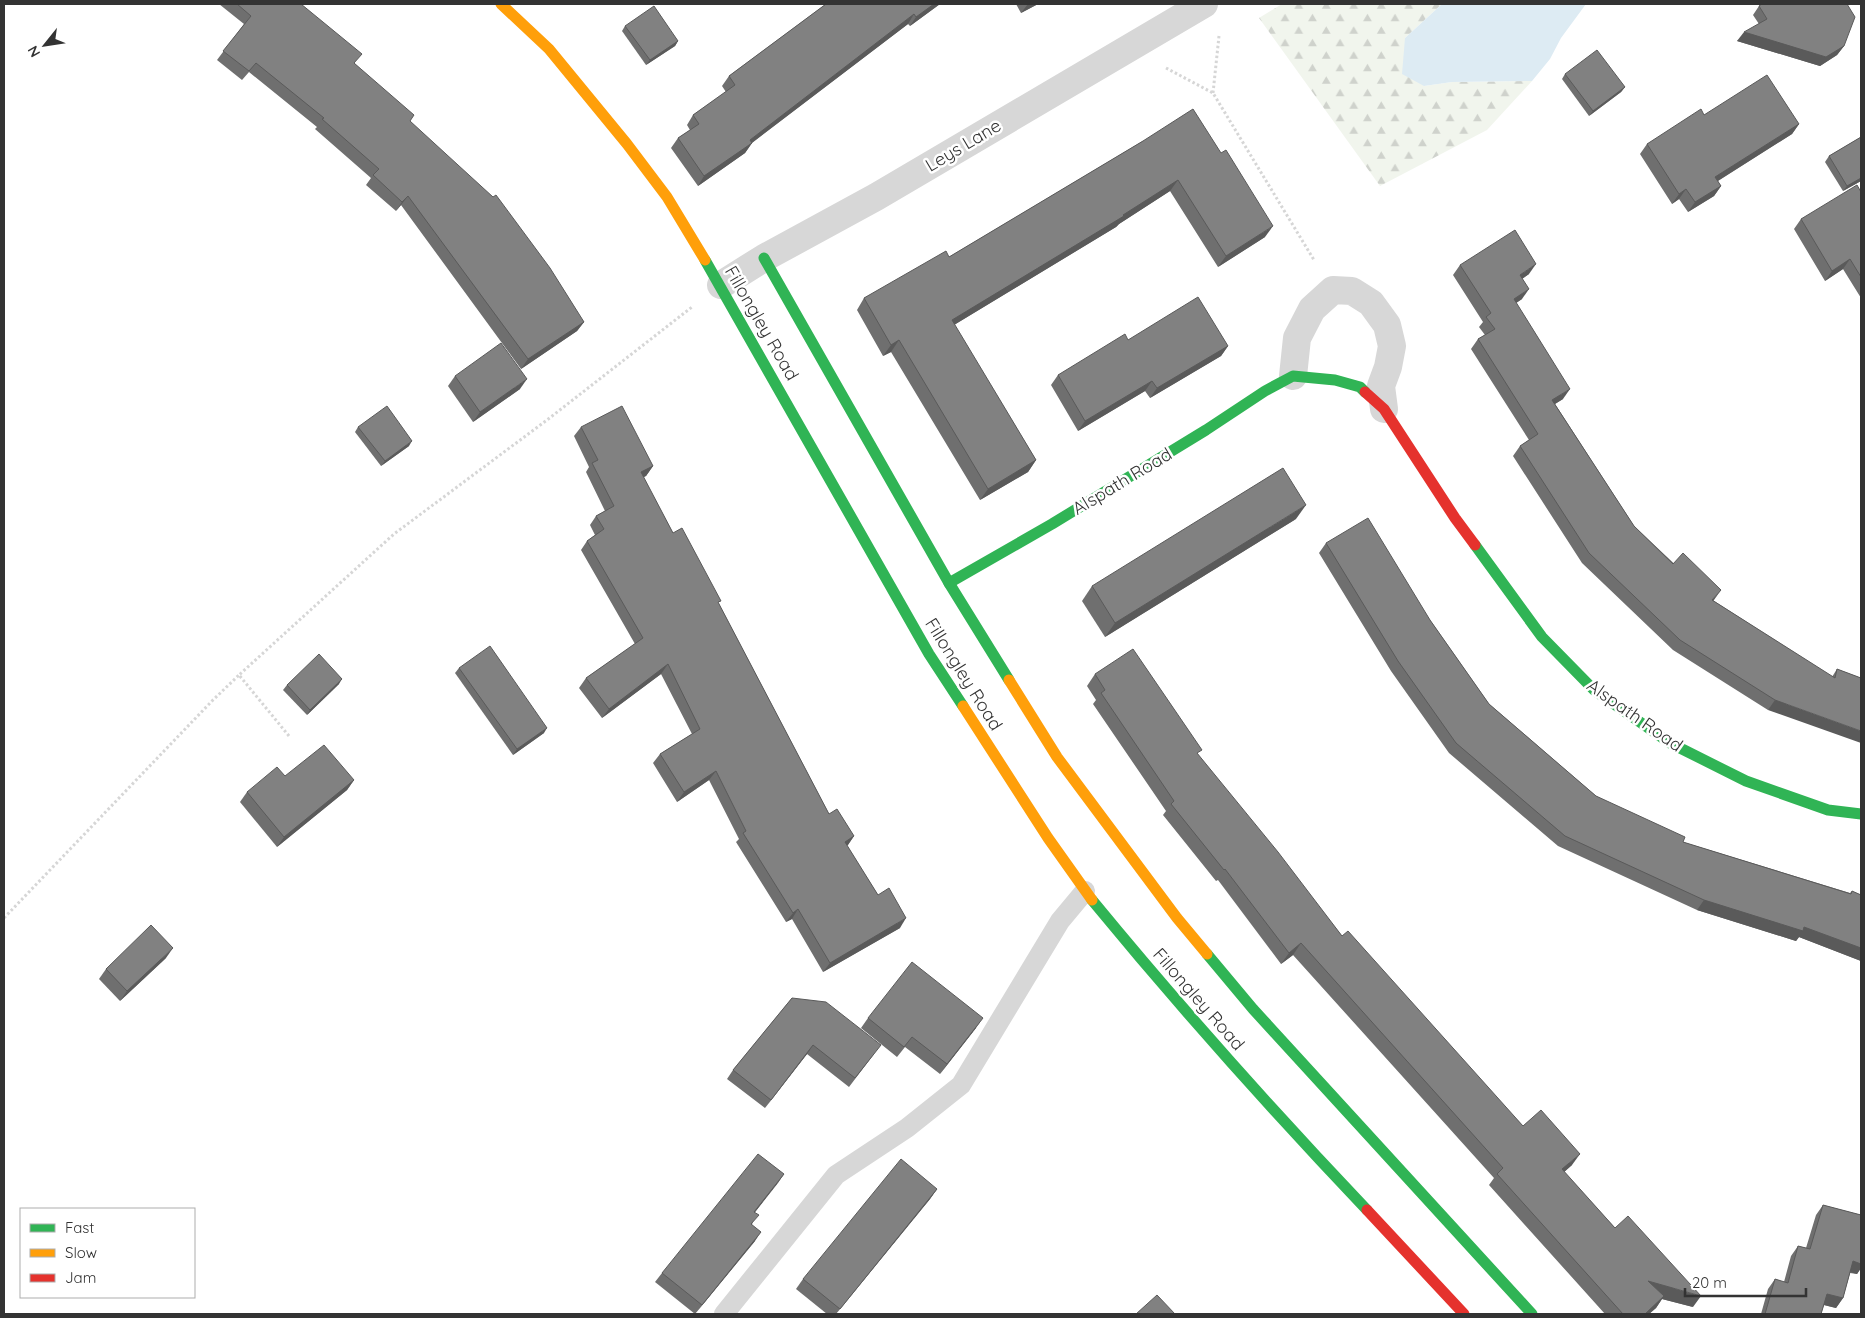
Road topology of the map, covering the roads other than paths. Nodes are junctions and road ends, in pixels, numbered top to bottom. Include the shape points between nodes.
1 (501, 4) edge
2 (1204, 4) edge
3 (764, 258) junction
4 (720, 285) junction
5 (1292, 376) junction
6 (1384, 409) junction
7 (949, 584) junction
8 (1861, 814) edge
9 (1085, 890) junction
10 (724, 1314) edge
11 (1464, 1314) edge
12 (1532, 1314) edge

1 - 4 street, Fillongley Road via 549,49 627,144 667,197
2 - 3 street, Leys Lane via 876,197
3 - 4 street, Leys Lane
3 - 7 street, Fillongley Road
4 - 9 street, Fillongley Road via 929,654
5 - 6 street, Alspath Road via 1335,380 1360,387
5 - 6 street, Alspath Road via 1297,338 1312,309 1333,290 1352,291 1371,303 1387,325 1392,346 1381,386
5 - 7 street, Alspath Road
6 - 8 street, Alspath Road via 1455,518 1542,637 1594,690 1670,743 1746,781 1828,810
7 - 12 street, Fillongley Road via 1057,757 1177,918 1253,1009
9 - 10 lane via 1060,921 961,1086 907,1128 836,1175
9 - 11 street, Fillongley Road via 1157,979 1293,1132

